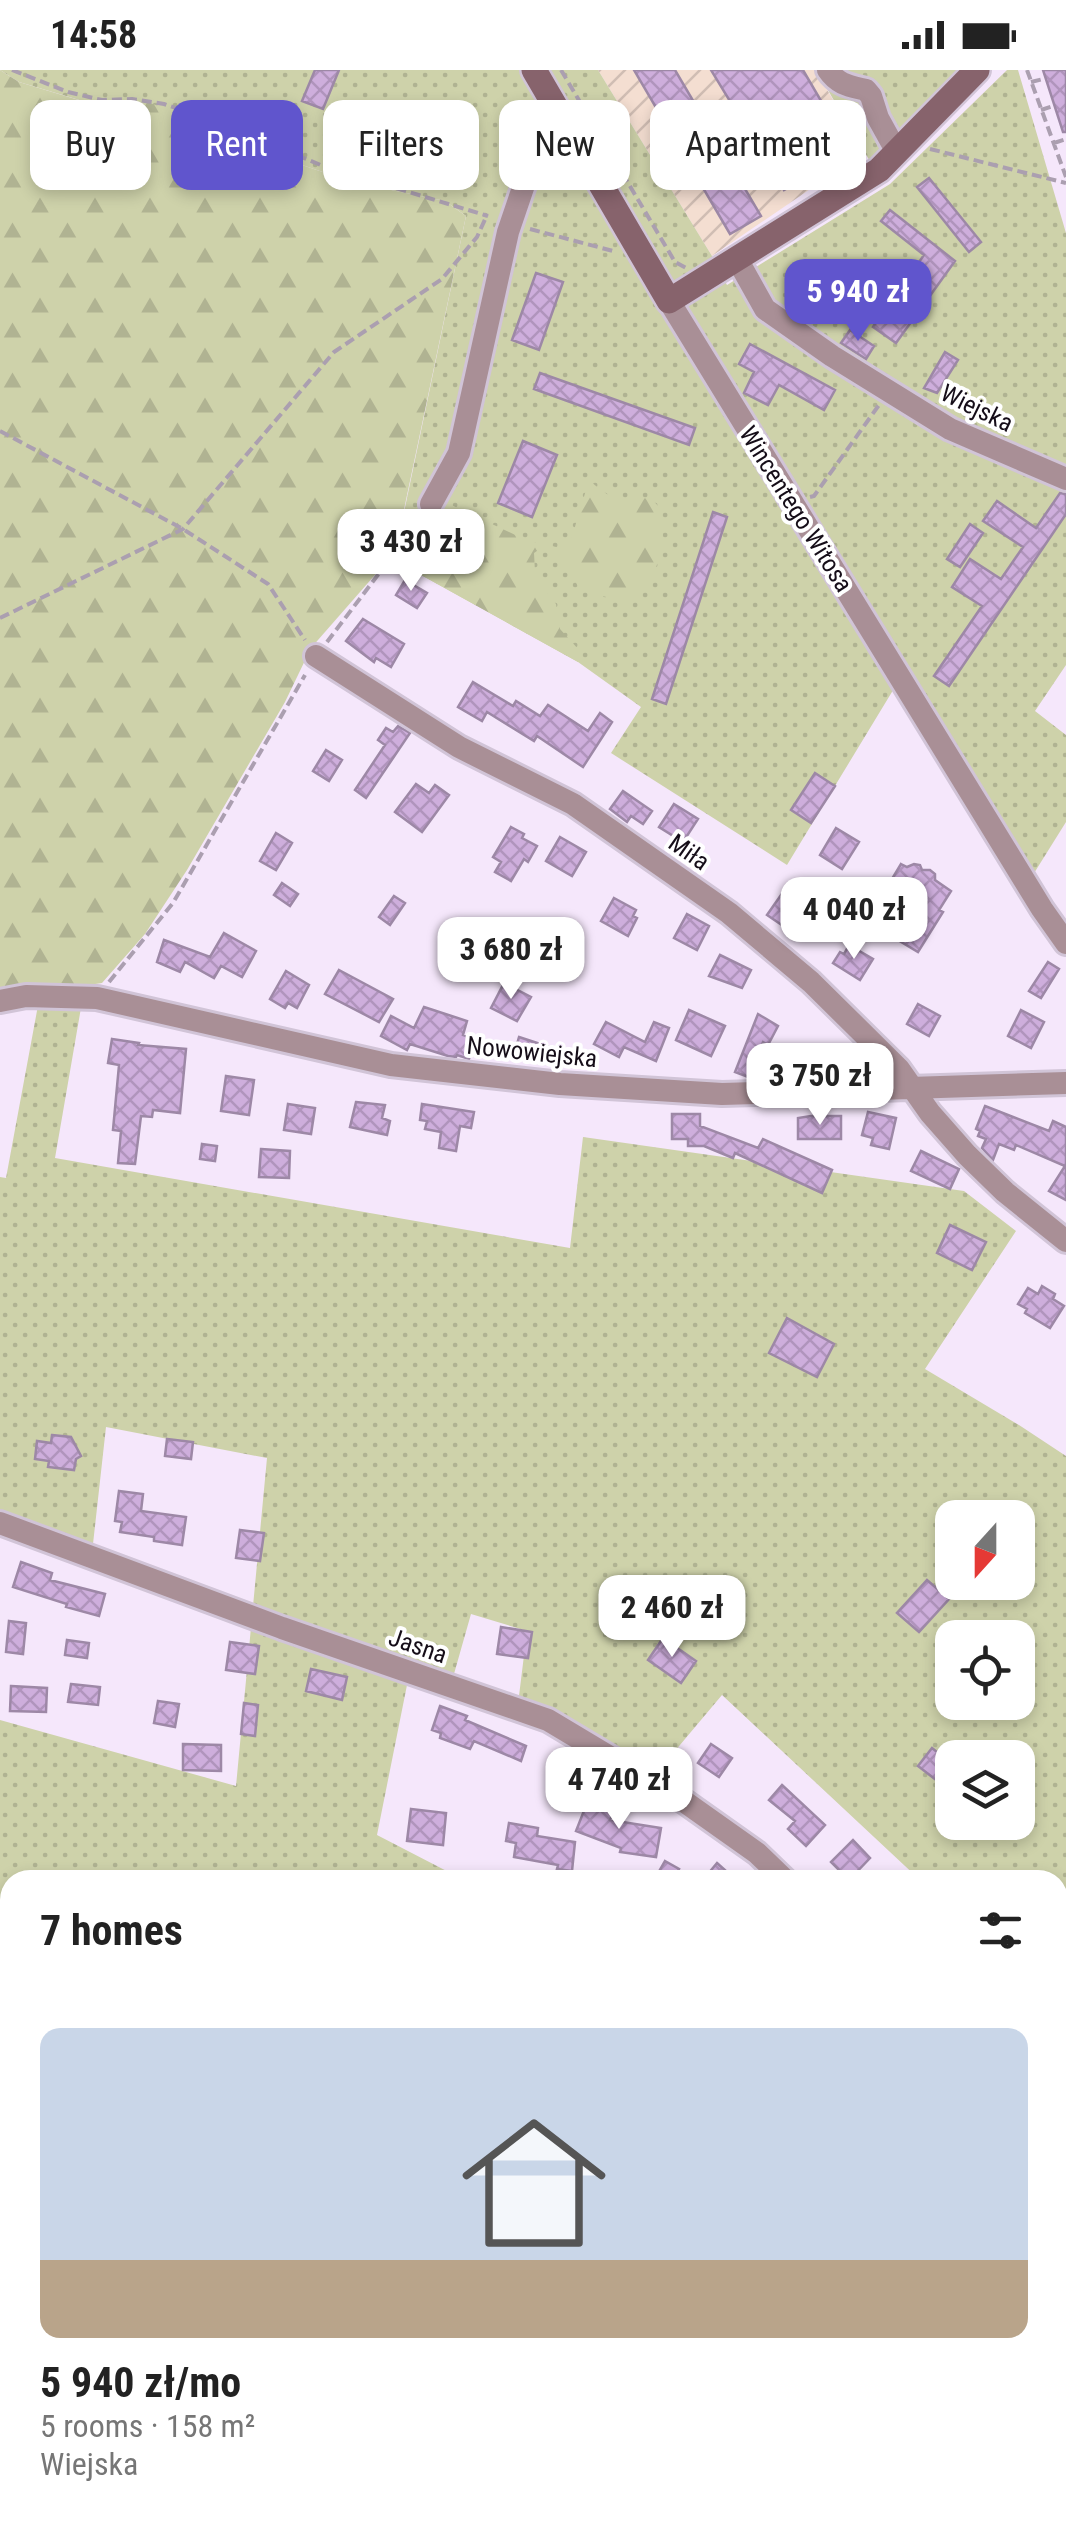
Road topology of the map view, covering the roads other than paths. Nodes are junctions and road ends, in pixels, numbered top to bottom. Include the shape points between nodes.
1 (534, 70) edge
2 (828, 70) edge
3 (977, 70) edge
4 (551, 100) edge
5 (905, 146) road end
6 (523, 190) edge
7 (602, 190) edge
8 (738, 259) junction
9 (668, 301) junction
10 (1066, 479) edge
11 (430, 504) road end
12 (316, 656) road end
13 (1066, 942) edge
14 (0, 1001) edge
15 (1066, 1084) edge
16 (911, 1088) junction
17 (1066, 1241) edge
18 (0, 1524) edge
19 (776, 1870) edge

1 - 4 street, Wincentego Witosa
2 - 5 street via 843,85 866,90
3 - 8 street via 879,170
6 - 11 street via 459,453
7 - 9 street, Wincentego Witosa
8 - 9 street
8 - 10 street, Wiejska via 766,309 832,356 950,429
9 - 13 street, Wincentego Witosa
12 - 16 street, Miła via 459,747 573,804 728,913 811,982
14 - 16 street, Nowowiejska via 97,998 392,1065 523,1080 722,1094
15 - 16 street, Nowowiejska
16 - 17 street, Miła via 966,1155
18 - 19 street, Jasna via 548,1720 685,1802

